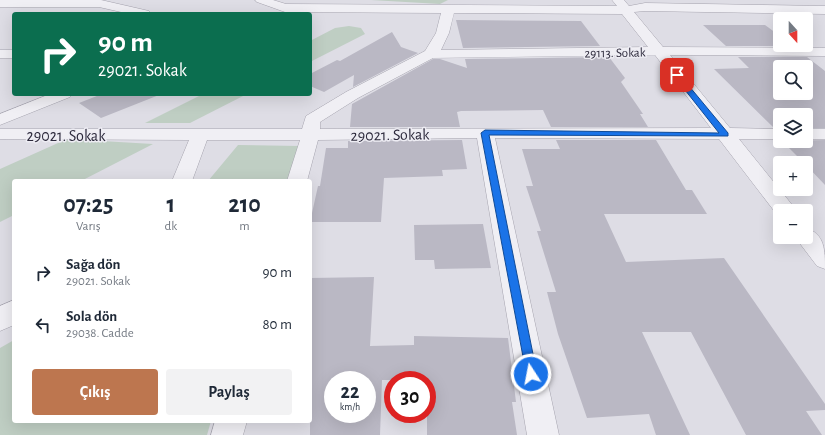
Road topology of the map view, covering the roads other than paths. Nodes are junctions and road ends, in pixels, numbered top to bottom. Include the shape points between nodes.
1 (261, 0) edge
2 (775, 0) edge
3 (25, 2) edge
4 (0, 3) edge
5 (621, 5) edge
6 (285, 8) junction
7 (448, 9) junction
8 (790, 10) junction
9 (825, 10) edge
10 (137, 12) edge
11 (274, 12) edge
12 (825, 16) edge
13 (657, 51) junction
14 (825, 52) edge
15 (0, 54) edge
16 (12, 54) edge
17 (430, 54) junction
18 (59, 96) edge
19 (0, 120) edge
20 (485, 133) junction
21 (0, 134) edge
22 (773, 134) edge
23 (813, 134) edge
24 (825, 134) edge
25 (200, 135) junction
26 (310, 135) junction
27 (725, 135) junction
28 (183, 179) edge
29 (298, 179) edge
30 (780, 204) edge
31 (812, 244) edge
32 (825, 260) edge
33 (12, 312) edge
34 (0, 320) edge
35 (230, 423) edge
36 (227, 435) edge
37 (542, 435) edge

1 - 6 street
2 - 8 street
3 - 4 street
3 - 10 street via 99,3
5 - 7 street
5 - 8 street
5 - 12 street via 652,14
5 - 13 street
6 - 7 street
6 - 11 street
7 - 17 street via 446,25 439,44
8 - 9 street
13 - 14 street, 29113. Sokak
13 - 17 street, 29113. Sokak
13 - 27 street
15 - 16 street
17 - 26 street via 352,95 312,120
18 - 19 street
20 - 26 street, 29021. Sokak
20 - 27 street, 29021. Sokak
20 - 37 street
21 - 25 street, 29021. Sokak
22 - 27 street, 29021. Sokak
23 - 24 street
25 - 26 street, 29021. Sokak
25 - 28 street
26 - 29 street
27 - 30 street
31 - 32 street
33 - 34 street
35 - 36 street

